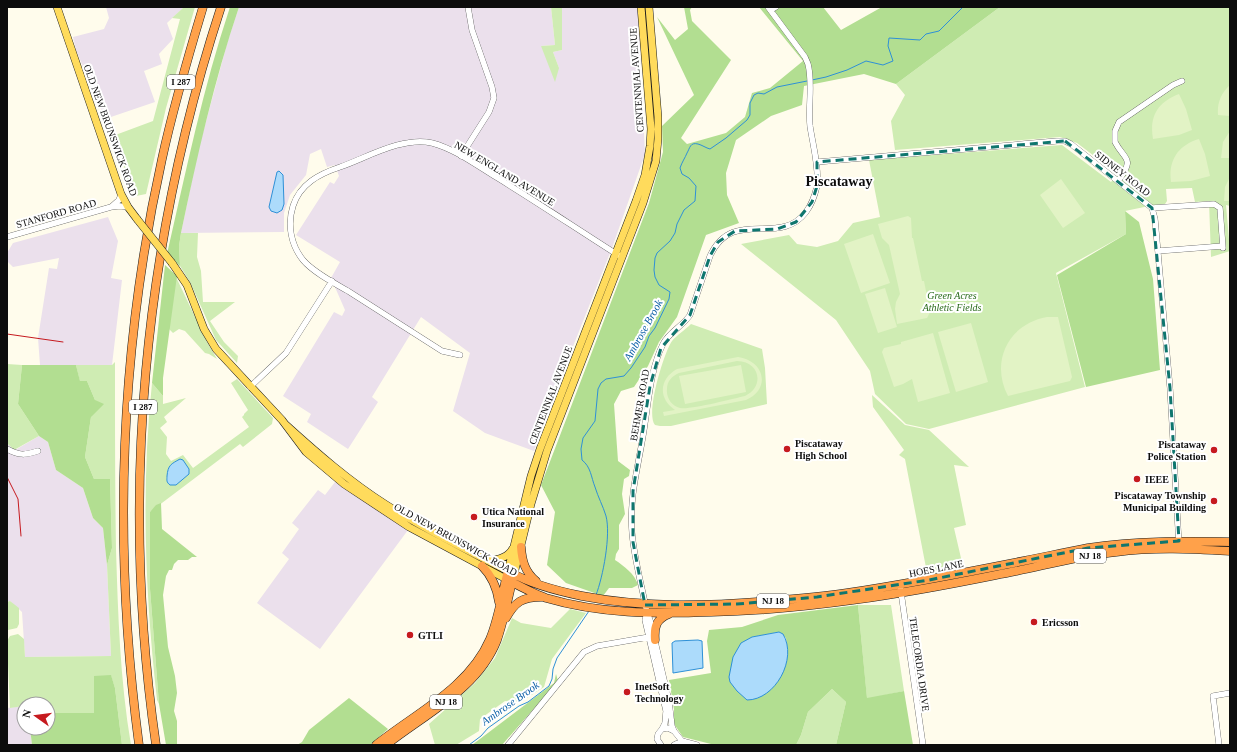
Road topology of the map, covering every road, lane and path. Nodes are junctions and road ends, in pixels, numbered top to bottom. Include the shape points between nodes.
1 (57, 7) edge
2 (203, 7) edge
3 (221, 7) edge
4 (468, 7) edge
5 (641, 7) edge
6 (649, 7) edge
7 (772, 8) edge
8 (1182, 81) dead end
9 (460, 156) junction
10 (817, 162) junction
11 (1119, 180) junction
12 (121, 194) junction
13 (111, 207) junction
14 (128, 207) junction
15 (1152, 208) junction
16 (7, 236) edge
17 (1158, 251) junction
18 (616, 253) junction
19 (623, 258) junction
20 (332, 281) junction
21 (460, 355) dead end
22 (250, 387) junction
23 (7, 449) edge
24 (38, 451) dead end
25 (1230, 542) edge
26 (1180, 545) junction
27 (518, 546) junction
28 (1230, 551) edge
29 (484, 563) junction
30 (510, 577) junction
31 (542, 585) junction
32 (901, 589) junction
33 (545, 597) junction
34 (499, 607) junction
35 (646, 609) junction
36 (672, 614) junction
37 (501, 626) junction
38 (652, 638) junction
39 (1230, 693) edge
40 (662, 729) junction
41 (675, 732) junction
42 (689, 743) junction
43 (139, 745) edge
44 (156, 745) edge
45 (376, 745) edge
46 (386, 745) edge
47 (508, 745) edge
48 (661, 745) edge
49 (673, 745) edge
50 (697, 745) edge
51 (922, 745) edge
52 (1219, 745) edge

1 - 12 main road, OLD NEW BRUNSWICK ROAD
2 - 43 highway, I 287 via 176,102 154,195 138,291 129,368 123,553 129,655
3 - 44 highway, I 287 via 196,88 175,175 156,280 146,368 141,441 140,565 147,670
4 - 9 street via 472,30 494,98 489,112
5 - 18 main road, CENTENNIAL AVENUE via 651,129 650,150 645,175
6 - 19 main road, CENTENNIAL AVENUE via 658,117 656,161
7 - 10 street, BEHMER ROAD via 809,67 809,118
8 - 11 street via 1172,85 1119,122 1115,142 1128,163
9 - 18 street, NEW ENGLAND AVENUE
9 - 20 street, NEW ENGLAND AVENUE via 430,142 408,143 326,172 309,182 292,208 292,236 295,248 304,261
10 - 11 street, SIDNEY ROAD via 1064,141 1072,144
10 - 35 street, BEHMER ROAD via 817,186 812,202 805,214 796,222 777,228 745,228 718,242 710,256 690,315 666,339 661,348 650,386 633,491 633,542
11 - 15 street, SIDNEY ROAD
12 - 13 street, STANFORD ROAD via 119,200
12 - 14 main road, OLD NEW BRUNSWICK ROAD
13 - 14 street, STANFORD ROAD
13 - 16 street, STANFORD ROAD
14 - 22 main road, OLD NEW BRUNSWICK ROAD, bridge via 186,285 216,350
15 - 17 street, SIDNEY ROAD
15 - 17 street via 1214,204 1220,208 1223,247
17 - 26 street, SIDNEY ROAD
18 - 19 street, NEW ENGLAND AVENUE
18 - 27 main road, CENTENNIAL AVENUE via 540,449 531,476
19 - 27 main road, CENTENNIAL AVENUE via 547,451
20 - 21 street, NEW ENGLAND AVENUE via 442,351
20 - 22 street via 286,354
22 - 29 main road, OLD NEW BRUNSWICK ROAD via 285,424 306,452 344,484 410,528
23 - 24 street via 19,455
25 - 26 highway, HOES LANE / NJ 18
26 - 28 highway, HOES LANE / NJ 18
26 - 32 highway, HOES LANE / NJ 18 via 1115,552
27 - 29 main road via 503,558
27 - 30 main road, CENTENNIAL AVENUE
27 - 31 highway via 525,568
29 - 30 main road, OLD NEW BRUNSWICK ROAD
29 - 34 highway via 498,595
30 - 31 highway, OLD NEW BRUNSWICK ROAD / NJ 18
30 - 33 highway, OLD NEW BRUNSWICK ROAD
30 - 34 highway, CENTENNIAL AVENUE / NJ 18
30 - 37 highway, CENTENNIAL AVENUE
31 - 35 highway, OLD NEW BRUNSWICK ROAD / NJ 18
32 - 35 highway, HOES LANE / NJ 18
32 - 36 highway, HOES LANE / NJ 18 via 853,601 772,610
32 - 51 street, TELECORDIA DRIVE
33 - 35 highway, OLD NEW BRUNSWICK ROAD / NJ 18 via 598,610 629,613
33 - 37 highway, NJ 18 via 528,598 517,603
34 - 45 highway, CENTENNIAL AVENUE / NJ 18 via 483,653 465,677
35 - 36 highway, HOES LANE / NJ 18
35 - 38 street, BEHMER ROAD via 645,620
36 - 38 highway via 663,616 657,622
37 - 46 highway, CENTENNIAL AVENUE / NJ 18 via 490,653 474,676 449,699
38 - 40 street via 666,711
38 - 41 street
38 - 47 street via 597,646 584,652
39 - 52 street via 1213,696
40 - 41 street via 668,728
40 - 48 street via 657,736
41 - 42 street via 679,738
41 - 49 street
42 - 49 street
42 - 50 street

